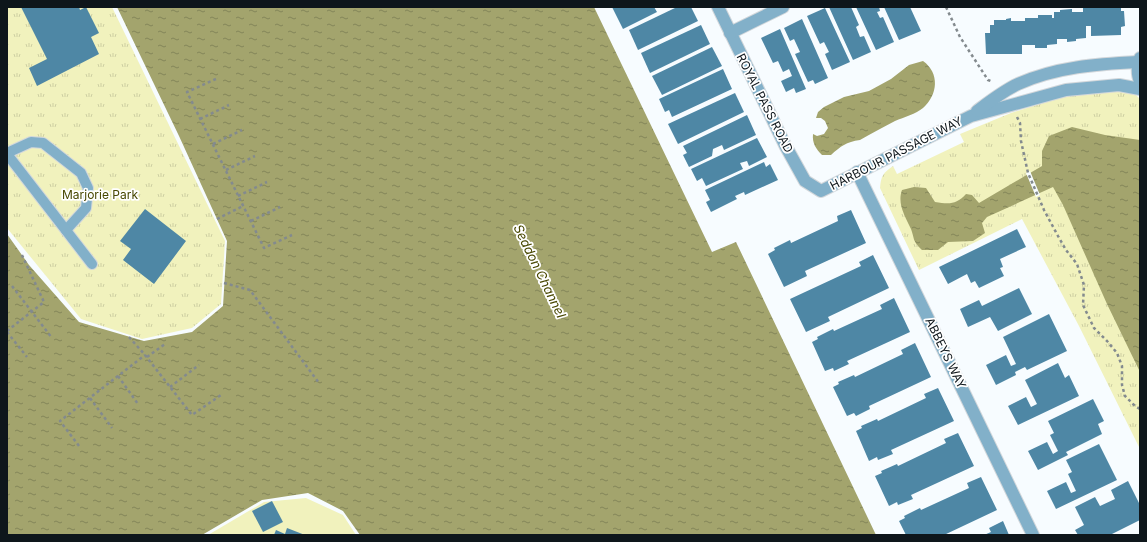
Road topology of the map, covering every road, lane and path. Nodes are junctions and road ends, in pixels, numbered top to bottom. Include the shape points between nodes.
1 (718, 7) edge
2 (783, 7) edge
3 (730, 33) junction
4 (1139, 60) edge
5 (216, 79) dead end
6 (1140, 81) edge
7 (1140, 89) edge
8 (229, 105) dead end
9 (971, 116) junction
10 (200, 119) junction
11 (242, 130) dead end
12 (213, 144) junction
13 (7, 154) edge
14 (255, 156) dead end
15 (226, 170) junction
16 (857, 172) junction
17 (1028, 173) dead end
18 (267, 182) dead end
19 (821, 191) joint
20 (238, 196) junction
21 (243, 206) junction
22 (280, 207) dead end
23 (217, 219) dead end
24 (251, 221) junction
25 (66, 230) junction
26 (292, 235) dead end
27 (21, 253) dead end
28 (92, 264) dead end
29 (224, 283) dead end
30 (12, 286) dead end
31 (32, 312) junction
32 (7, 331) edge
33 (129, 337) dead end
34 (52, 338) dead end
35 (165, 344) dead end
36 (146, 356) junction
37 (27, 357) dead end
38 (199, 366) dead end
39 (118, 376) junction
40 (319, 383) dead end
41 (170, 387) junction
42 (221, 395) dead end
43 (90, 398) junction
44 (138, 404) dead end
45 (1140, 409) edge
46 (112, 428) dead end
47 (79, 446) dead end
48 (1033, 535) edge

1 - 3 street, ROYAL PASS ROAD
2 - 3 street
3 - 19 street, ROYAL PASS ROAD via 805,181
4 - 6 street
4 - 9 street, HARBOUR PASSAGE WAY via 1047,73 1017,85
5 - 10 path via 187,92
7 - 9 street, HARBOUR PASSAGE WAY via 1119,85 1066,90
8 - 10 path
9 - 16 street, HARBOUR PASSAGE WAY
10 - 12 path
11 - 12 path
12 - 15 path
13 - 25 lane
13 - 25 lane via 31,142 43,142 81,173 88,188 86,208
14 - 15 path
15 - 20 path
16 - 19 street, HARBOUR PASSAGE WAY
16 - 48 street, ABBEYS WAY
17 - 45 path via 1044,210 1066,250 1077,264 1084,285 1083,305 1094,328 1116,352 1122,366 1125,396
18 - 20 path
20 - 21 path
21 - 23 path
21 - 24 path
22 - 24 path
24 - 26 path via 264,248
25 - 28 lane
27 - 31 path via 44,302
29 - 40 path via 250,290
30 - 31 path
31 - 32 path
31 - 34 path
32 - 37 path
33 - 36 path
35 - 36 path
36 - 39 path
36 - 41 path
38 - 41 path
39 - 43 path
39 - 44 path
41 - 42 path via 192,415
43 - 46 path
43 - 47 path via 60,421

